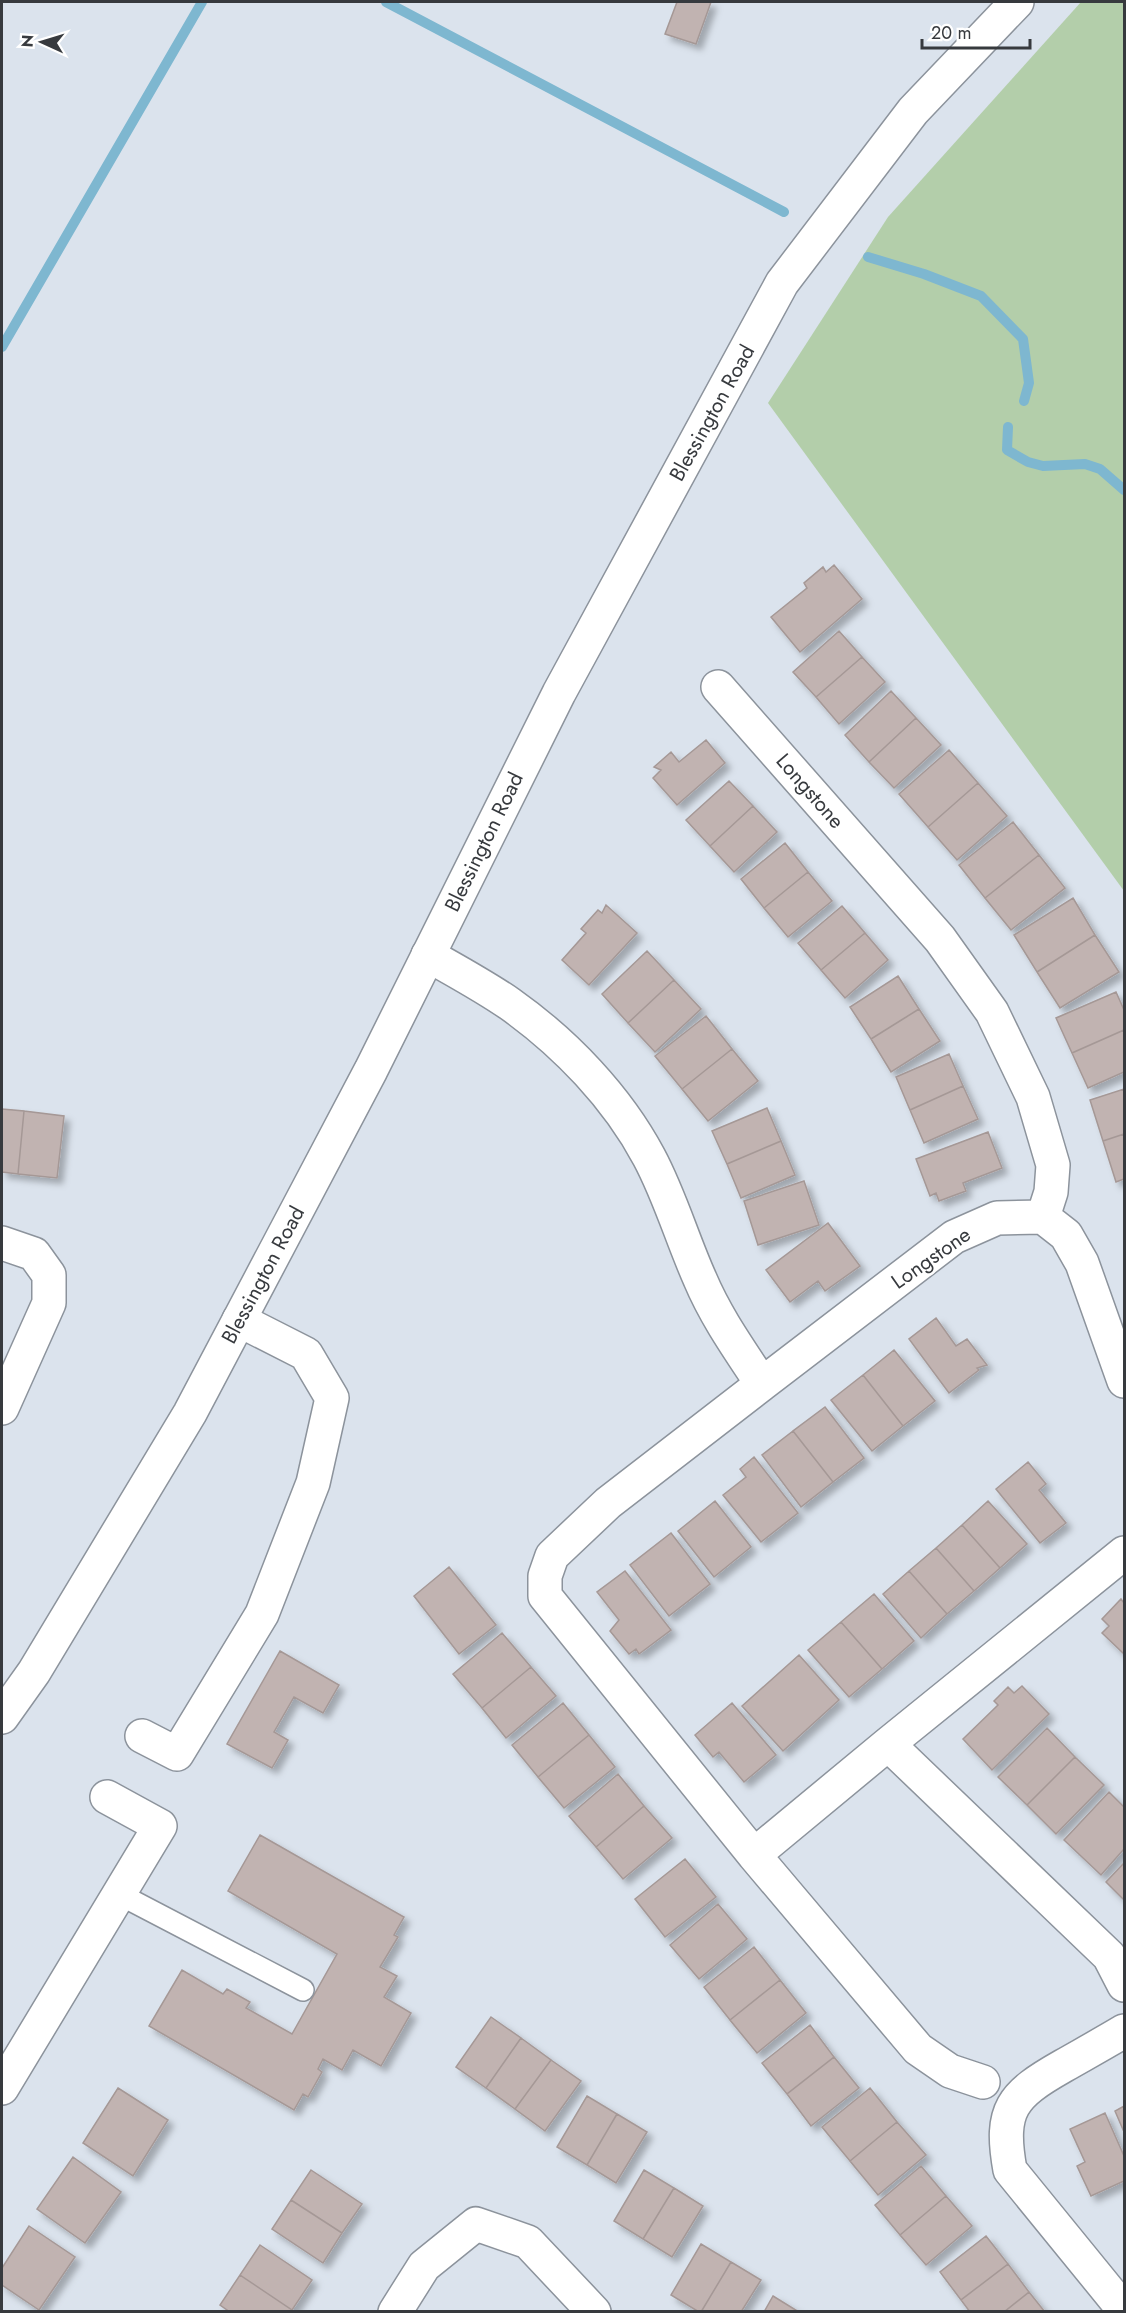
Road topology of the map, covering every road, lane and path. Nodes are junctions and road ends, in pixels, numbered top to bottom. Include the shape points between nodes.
1 (1017, 2) edge
2 (718, 687) dead end
3 (428, 955) junction
4 (1042, 1217) junction
5 (2, 1243) edge
6 (239, 1320) junction
7 (1125, 1381) edge
8 (762, 1384) junction
9 (2, 1408) edge
10 (1125, 1553) edge
11 (2, 1718) edge
12 (142, 1736) dead end
13 (888, 1744) junction
14 (108, 1797) dead end
15 (754, 1855) junction
16 (119, 1894) junction
17 (1125, 1985) edge
18 (303, 1990) dead end
19 (1125, 2031) edge
20 (983, 2082) dead end
21 (2, 2088) edge
22 (1125, 2310) edge
23 (395, 2312) edge
24 (594, 2312) edge

1 - 3 street, Blessington Road via 914,111 782,284 559,693
2 - 4 street, Longstone via 940,939 992,1012 1033,1097 1053,1165 1051,1192
3 - 6 street, Blessington Road
3 - 8 street via 512,1005 566,1051 633,1129 650,1158 718,1317
4 - 7 street via 1066,1235 1082,1263
4 - 8 street, Longstone via 997,1218 954,1237
5 - 9 street via 34,1254 49,1275 49,1303
6 - 11 street, Blessington Road via 190,1413 34,1672
6 - 12 street via 306,1354 332,1398 313,1483 262,1614 177,1754
8 - 15 street, Longstone via 608,1503 552,1556 545,1576 545,1596
10 - 13 street
13 - 15 street
13 - 17 street via 1109,1956
14 - 16 street via 160,1826
15 - 20 street, Longstone via 918,2049 950,2071
16 - 18 lane
16 - 21 street
19 - 22 street via 1032,2083 1018,2097 1008,2117 1005,2144 1010,2170
23 - 24 street via 424,2266 476,2224 528,2242

